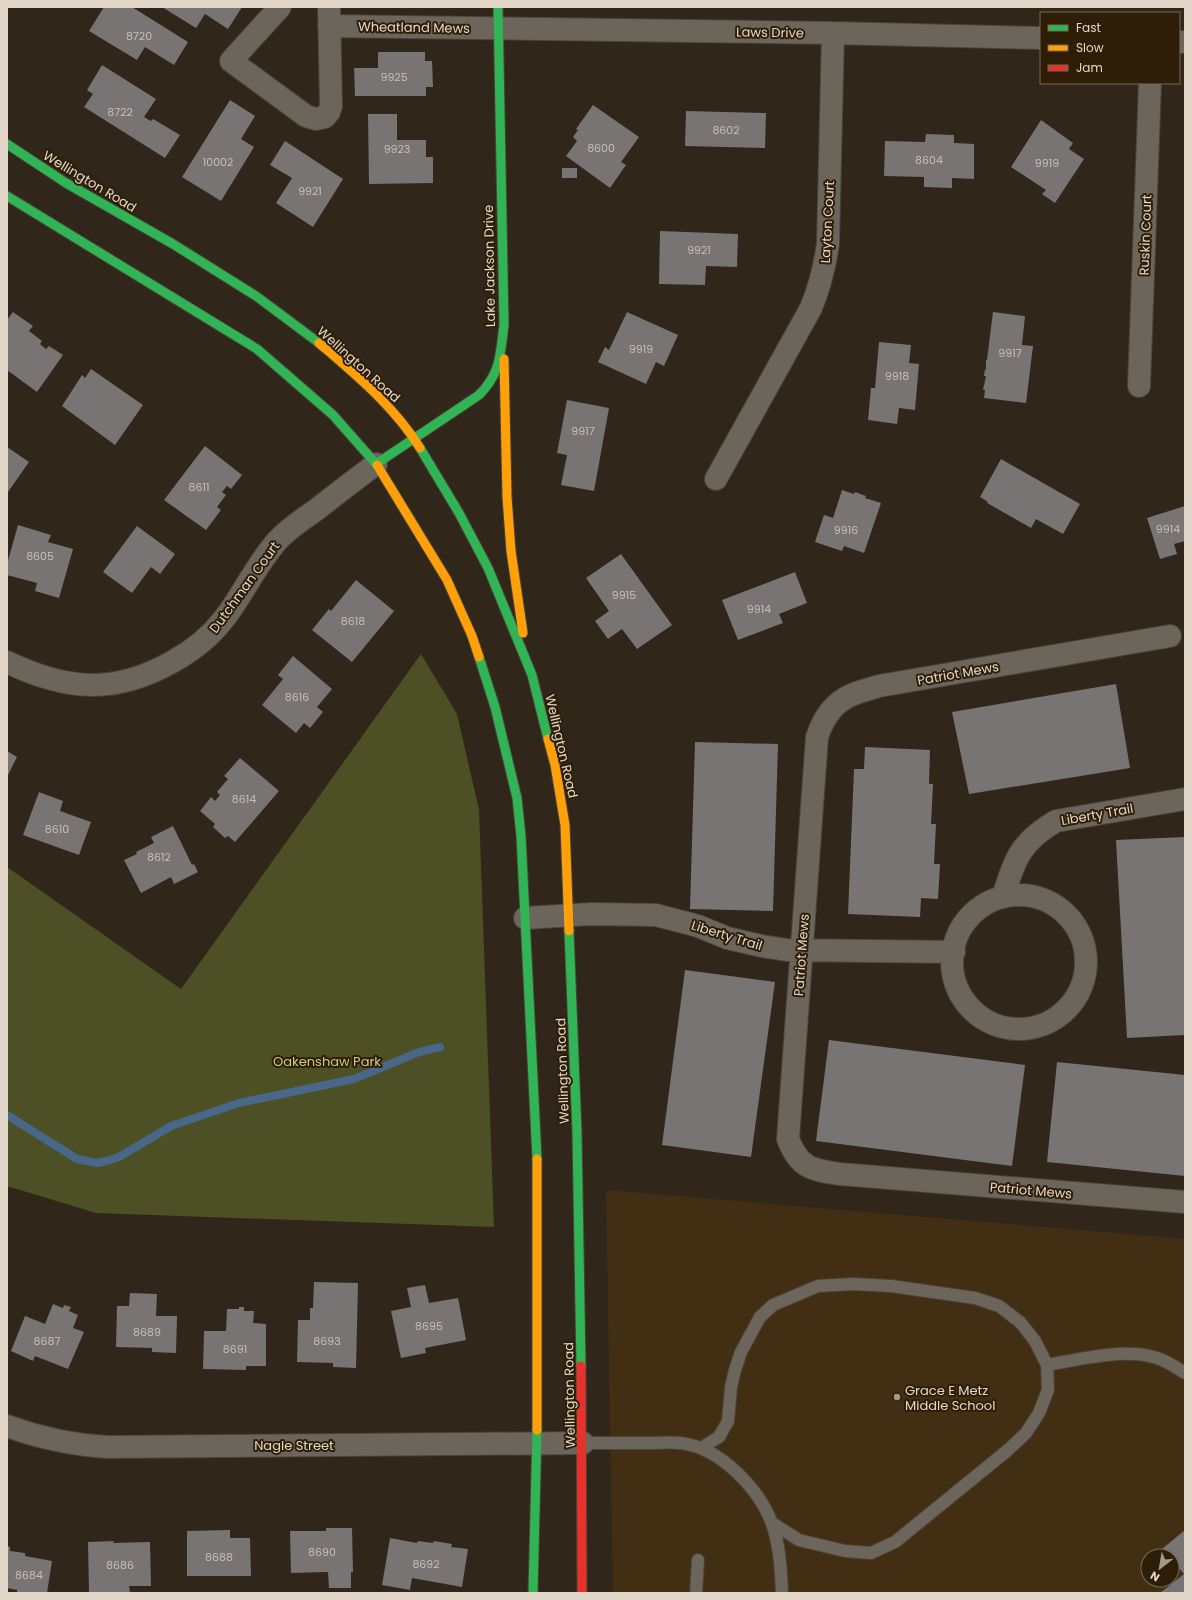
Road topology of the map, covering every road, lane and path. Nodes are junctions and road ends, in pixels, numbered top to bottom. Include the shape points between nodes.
1 (280, 7) edge
2 (329, 17) edge
3 (498, 18) edge
4 (833, 33) junction
5 (1040, 38) edge
6 (1150, 84) edge
7 (7, 144) edge
8 (7, 196) edge
9 (504, 325) junction
10 (1139, 386) dead end
11 (414, 439) junction
12 (376, 464) junction
13 (716, 479) dead end
14 (1170, 636) dead end
15 (7, 662) edge
16 (528, 664) junction
17 (1185, 799) edge
18 (1003, 897) junction
19 (569, 915) junction
20 (526, 918) junction
21 (802, 951) junction
22 (954, 952) junction
23 (1185, 1202) edge
24 (1047, 1365) junction
25 (1185, 1373) edge
26 (7, 1426) edge
27 (537, 1443) junction
28 (583, 1443) junction
29 (701, 1448) junction
30 (772, 1524) junction
31 (698, 1560) dead end
32 (533, 1593) edge
33 (582, 1593) edge
34 (696, 1593) edge
35 (782, 1593) edge

1 - 2 street, Wheatland Mews via 231,61 311,118 325,117 331,106
2 - 3 street, Wheatland Mews
3 - 4 street, Laws Drive
3 - 9 main road, Lake Jackson Drive
4 - 5 street, Laws Drive
4 - 13 street, Layton Court via 828,243 820,286 811,308
6 - 10 street, Ruskin Court
7 - 11 main road, Wellington Road via 66,183 173,244 256,296 311,336 370,388 393,411
8 - 12 main road via 257,349 333,415
9 - 11 main road, Lake Jackson Drive via 500,365 492,380 479,395
9 - 16 main road via 506,468 511,551
11 - 12 main road, Lake Jackson Drive
11 - 16 main road, Wellington Road via 459,513 488,568
12 - 15 street, Dutchman Court via 279,539 267,552 235,603 212,633 196,647 165,666 150,674 121,683 90,685 43,677
12 - 20 main road via 447,580 472,636 495,707 517,798
14 - 21 street, Patriot Mews via 880,686 844,699 821,725 817,737
16 - 19 main road, Wellington Road via 550,742 560,791 565,825
17 - 18 street, Liberty Trail via 1056,821 1039,831 1023,847 1014,864
18 - 22 street via 987,903 973,914 962,927
18 - 22 street via 1026,896 1054,904 1068,916 1078,930 1087,963 1084,980 1077,996 1066,1010 1036,1027 1018,1029 1001,1026 985,1019 971,1008 961,994 954,978
19 - 20 street, Liberty Trail
19 - 21 street, Liberty Trail via 656,915 698,926 734,940
19 - 28 main road, Wellington Road via 577,1133
20 - 27 main road via 538,1181
21 - 22 street, Liberty Trail
21 - 23 street, Patriot Mews via 788,1139 793,1152 809,1167 840,1174
24 - 25 lane via 1123,1353 1149,1356 1169,1363
24 - 29 lane via 1035,1342 1020,1322 999,1306 975,1298 891,1286 818,1286 773,1304 760,1317 741,1352 735,1370 728,1421 720,1437
24 - 30 lane via 1048,1390 1039,1413 1026,1433 894,1542 870,1553 844,1551 800,1540
26 - 27 street, Nagle Street via 50,1439 108,1447
27 - 28 street, Nagle Street
27 - 32 main road
28 - 29 lane via 681,1443
28 - 33 main road, Wellington Road
29 - 30 lane via 717,1456 741,1476 760,1500
30 - 35 lane via 780,1552
31 - 34 lane

